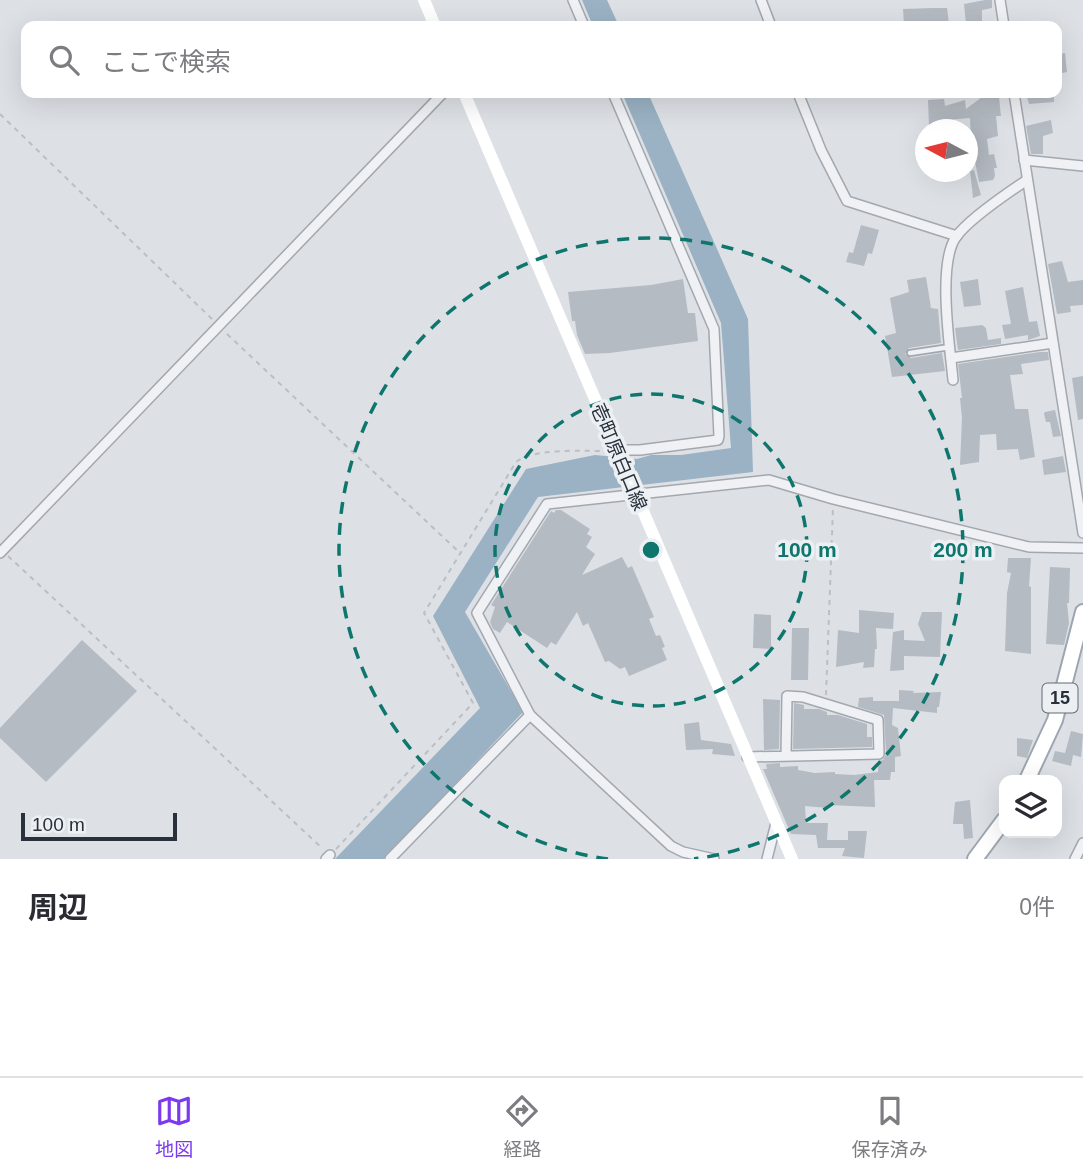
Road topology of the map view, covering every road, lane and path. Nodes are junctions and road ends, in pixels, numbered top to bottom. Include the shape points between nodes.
1 (424, 0) edge
2 (573, 0) edge
3 (761, 0) edge
4 (1000, 0) edge
5 (433, 21) edge
6 (582, 21) edge
7 (769, 21) edge
8 (1003, 21) edge
9 (438, 98) edge
10 (466, 98) edge
11 (615, 98) edge
12 (800, 98) edge
13 (1015, 98) edge
14 (0, 114) edge
15 (1024, 160) junction
16 (1083, 166) edge
17 (1027, 180) junction
18 (957, 236) junction
19 (218, 325) junction
20 (1053, 344) junction
21 (951, 352) junction
22 (910, 353) dead end
23 (953, 380) dead end
24 (618, 454) junction
25 (634, 492) junction
26 (833, 499) junction
27 (1083, 533) edge
28 (1083, 548) edge
29 (1, 552) edge
30 (461, 554) junction
31 (1083, 612) edge
32 (826, 703) junction
33 (530, 715) junction
34 (786, 756) junction
35 (747, 757) junction
36 (1029, 775) edge
37 (776, 822) junction
38 (999, 827) edge
39 (1083, 843) edge
40 (328, 857) edge
41 (390, 859) edge
42 (714, 859) edge
43 (767, 859) edge
44 (792, 859) edge
45 (975, 859) edge
46 (1075, 859) edge

1 - 5 main road
2 - 6 street
3 - 7 street
4 - 8 street
9 - 19 street
10 - 24 main road, 壱町原白口線
11 - 24 street via 714,329 719,436 718,440
12 - 18 street via 847,201
13 - 15 street
14 - 19 path
15 - 16 street
15 - 17 street
17 - 18 street
17 - 20 street
18 - 21 street via 946,283
19 - 29 street
19 - 30 path
20 - 21 street
20 - 27 street
21 - 22 lane
21 - 23 street
24 - 25 main road, 壱町原白口線
24 - 30 path via 557,452 519,459
25 - 26 street via 769,480
25 - 33 street via 547,504 477,613
25 - 35 main road, 壱町原白口線
26 - 28 street via 1029,547
26 - 32 path
29 - 40 path
30 - 40 path via 424,613 472,703
31 - 36 main road, 15 via 1055,720
32 - 34 street via 787,696
32 - 34 street via 878,720 879,754
33 - 41 street
33 - 42 street via 671,846
34 - 35 street
35 - 37 main road, 壱町原白口線
37 - 43 street
37 - 44 main road, 壱町原白口線
38 - 45 main road
39 - 46 street

